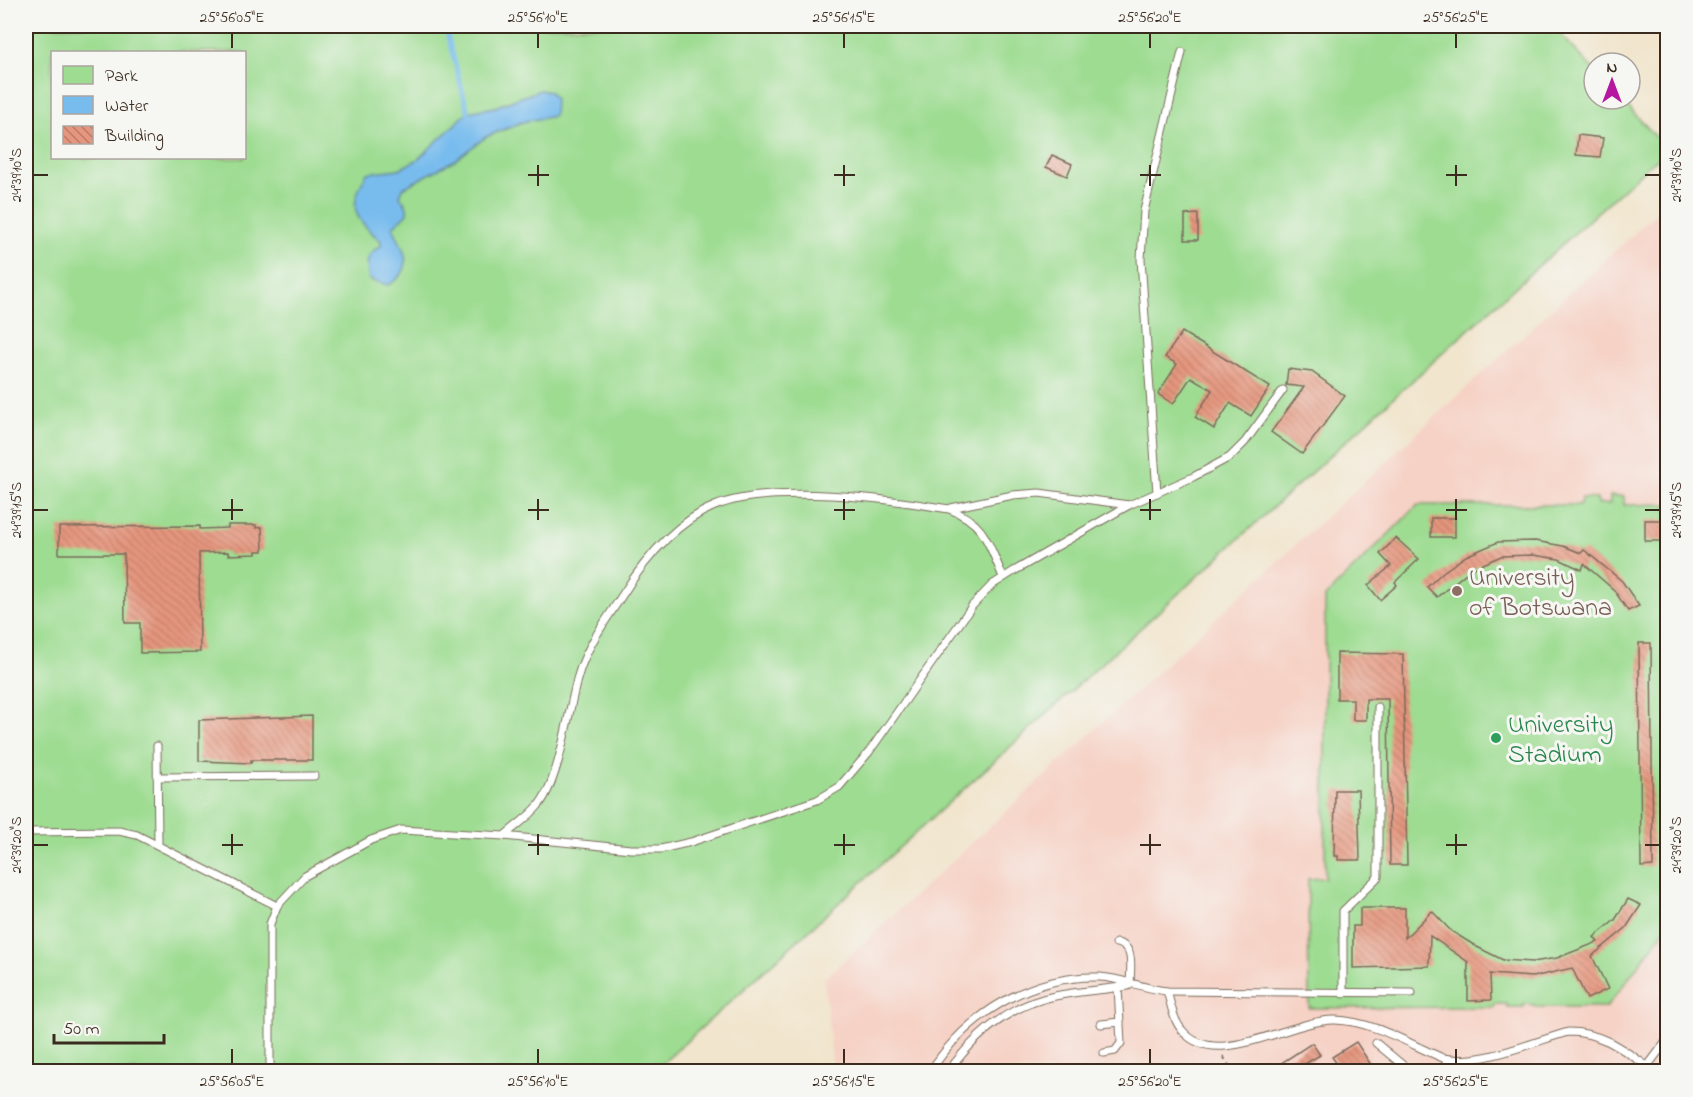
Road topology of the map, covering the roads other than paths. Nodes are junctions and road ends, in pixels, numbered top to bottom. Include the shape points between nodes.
1 (1182, 52) dead end
2 (1283, 390) dead end
3 (1157, 493) junction
4 (1129, 505) junction
5 (950, 509) junction
6 (1004, 577) junction
7 (1378, 707) dead end
8 (157, 746) dead end
9 (314, 776) dead end
10 (157, 777) junction
11 (26, 832) edge
12 (504, 836) junction
13 (158, 845) junction
14 (277, 906) junction
15 (1116, 943) dead end
16 (1130, 985) junction
17 (1118, 987) junction
18 (1167, 991) junction
19 (1343, 993) junction
20 (1412, 993) dead end
21 (1120, 1022) junction
22 (1101, 1024) dead end
23 (1668, 1039) edge
24 (1376, 1043) dead end
25 (1104, 1053) dead end
26 (1448, 1059) junction
27 (1645, 1069) edge
28 (270, 1071) edge
29 (930, 1071) edge
30 (948, 1071) edge
31 (1411, 1071) edge
32 (1442, 1071) edge

1 - 3 lane via 1144,211 1142,247
2 - 3 lane via 1230,457
3 - 4 lane
4 - 5 lane via 1039,493
4 - 6 lane
5 - 6 lane via 976,523
5 - 12 lane via 821,495 753,496 714,506 680,527 640,566 592,641 578,674 551,785 539,806
6 - 12 lane via 972,606 869,752 839,787 817,800 661,849
7 - 19 lane via 1378,877 1343,911
8 - 10 lane
9 - 10 lane
10 - 13 lane
11 - 13 lane via 119,831
12 - 14 lane via 419,829 388,833 305,876
13 - 14 lane
14 - 28 lane via 270,924
15 - 16 lane via 1125,945 1130,952
16 - 17 lane
16 - 18 lane
16 - 29 lane via 1087,977 1050,982 1020,992 988,1010 957,1035
17 - 21 lane
17 - 30 lane via 1053,996 1026,1005 996,1022 968,1045
18 - 19 lane
18 - 26 lane via 1181,1029 1197,1041 1217,1047 1241,1045 1312,1023 1338,1020 1366,1025
19 - 20 lane
21 - 22 lane
21 - 25 lane via 1120,1046
23 - 27 lane
24 - 31 lane
26 - 27 lane via 1474,1059 1568,1032 1581,1032 1607,1040
26 - 32 lane

